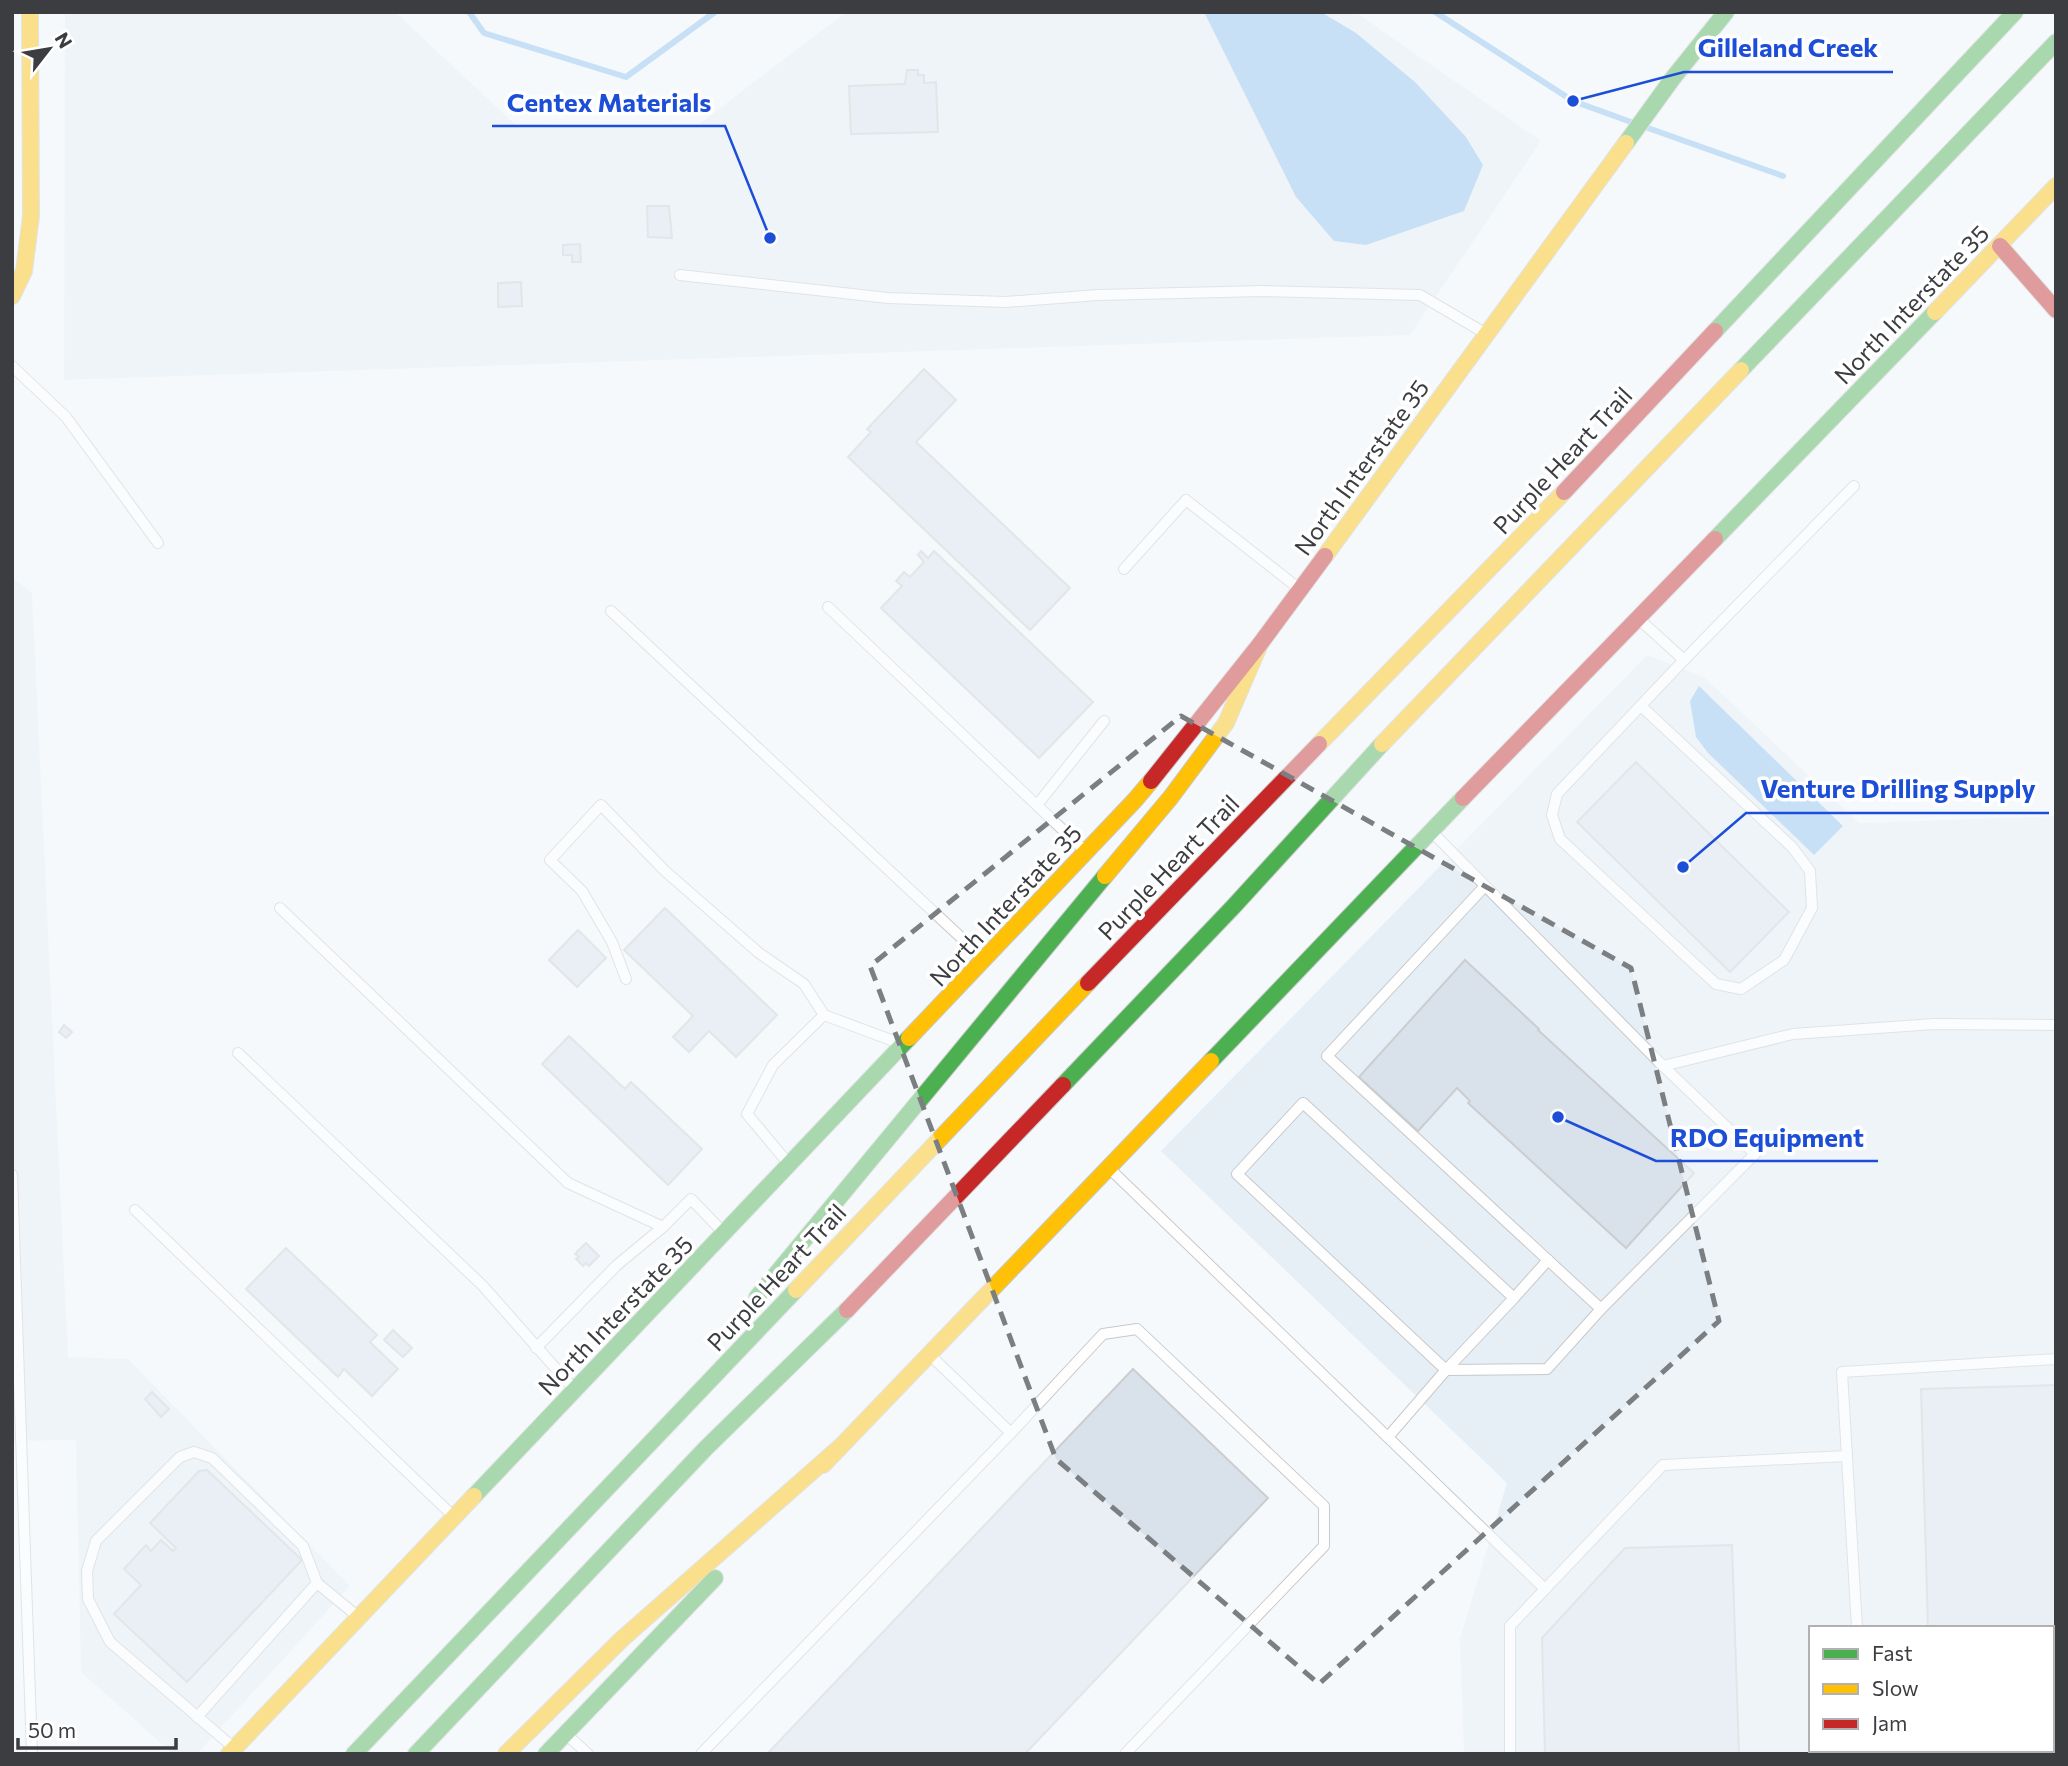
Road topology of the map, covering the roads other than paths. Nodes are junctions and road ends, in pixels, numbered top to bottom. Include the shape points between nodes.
1 (30, 12) edge
2 (1727, 12) edge
3 (2015, 12) edge
4 (2056, 42) edge
5 (2056, 186) edge
6 (2000, 246) junction
7 (680, 275) dead end
8 (12, 296) edge
9 (2056, 310) edge
10 (1485, 333) junction
11 (12, 366) edge
12 (1854, 486) dead end
13 (158, 543) dead end
14 (1124, 569) dead end
15 (1300, 589) junction
16 (828, 607) dead end
17 (611, 611) dead end
18 (1638, 618) junction
19 (1260, 644) junction
20 (1684, 660) junction
21 (1641, 706) junction
22 (1104, 721) dead end
23 (1037, 805) junction
24 (1431, 831) junction
25 (1086, 852) junction
26 (1484, 887) junction
27 (280, 908) dead end
28 (985, 960) junction
29 (626, 979) dead end
30 (824, 1014) junction
31 (2056, 1025) edge
32 (904, 1045) junction
33 (238, 1053) dead end
34 (1663, 1066) junction
35 (790, 1165) junction
36 (1109, 1168) junction
37 (12, 1175) edge
38 (135, 1210) dead end
39 (663, 1227) junction
40 (724, 1233) junction
41 (1548, 1260) junction
42 (1514, 1298) junction
43 (747, 1308) dead end
44 (1601, 1309) junction
45 (536, 1348) junction
46 (715, 1352) dead end
47 (929, 1354) junction
48 (2056, 1359) edge
49 (1446, 1370) junction
50 (575, 1390) junction
51 (664, 1430) junction
52 (1011, 1433) junction
53 (1388, 1437) junction
54 (841, 1447) junction
55 (16, 1448) edge
56 (1847, 1456) junction
57 (18, 1516) edge
58 (454, 1516) junction
59 (317, 1583) junction
60 (1545, 1589) junction
61 (358, 1617) junction
62 (1857, 1626) edge
63 (420, 1682) junction
64 (197, 1717) junction
65 (565, 1734) junction
66 (346, 1738) dead end
67 (231, 1751) edge
68 (32, 1754) edge
69 (354, 1754) edge
70 (416, 1754) edge
71 (506, 1754) edge
72 (546, 1754) edge
73 (588, 1754) edge
74 (701, 1754) edge
75 (1125, 1754) edge
76 (1510, 1754) edge

1 - 8 main road via 26,36 31,216 24,271
2 - 10 main road, North Interstate 35
3 - 51 main road, Purple Heart Trail via 1524,534 1159,908
4 - 70 main road via 1366,761 1205,936 810,1348 706,1448
5 - 6 main road, North Interstate 35
6 - 9 main road
6 - 18 main road, North Interstate 35
7 - 10 lane via 888,298 992,302 1263,291 1420,295
10 - 15 main road, North Interstate 35
11 - 13 lane via 66,417
12 - 20 lane
14 - 15 lane via 1185,500
15 - 19 main road, North Interstate 35
16 - 23 lane
17 - 28 lane
18 - 20 lane
18 - 24 main road, North Interstate 35
19 - 25 main road, North Interstate 35 via 1135,800
19 - 43 main road via 1226,723 1171,797
20 - 21 lane
21 - 21 lane via 1557,794 1552,816 1560,839 1716,984 1741,989 1784,960 1812,908 1810,872 1792,847
22 - 23 lane
23 - 25 lane
24 - 26 lane
24 - 36 main road, North Interstate 35
25 - 28 main road, North Interstate 35
26 - 34 lane
26 - 41 lane via 1327,1056
27 - 39 lane via 568,1183
28 - 32 main road, North Interstate 35
29 - 30 lane via 612,942 582,891 550,860 601,805 674,880 759,953 804,984
30 - 32 lane
30 - 35 lane via 773,1065 747,1115
31 - 34 lane via 1934,1024 1793,1034
32 - 35 main road, North Interstate 35
33 - 45 lane via 483,1286
34 - 44 lane via 1755,1154
35 - 40 main road, North Interstate 35
36 - 47 main road, North Interstate 35
36 - 53 lane
37 - 55 lane
38 - 58 lane
39 - 40 lane via 691,1199
39 - 45 lane via 617,1265
40 - 50 main road, North Interstate 35
41 - 42 lane
41 - 44 lane
42 - 49 lane
42 - 49 lane via 1303,1103 1293,1113 1237,1174
44 - 49 lane via 1547,1369
45 - 50 lane
46 - 51 main road
47 - 52 lane
47 - 54 main road, North Interstate 35
48 - 56 lane via 1842,1372
49 - 53 lane
50 - 58 main road, North Interstate 35
51 - 63 main road, Purple Heart Trail
52 - 74 lane
52 - 75 lane via 1103,1334 1137,1329 1324,1506 1324,1546
53 - 60 lane
54 - 65 main road, North Interstate 35
54 - 71 main road via 622,1639
55 - 57 lane
56 - 60 lane via 1663,1465
56 - 62 lane
57 - 68 lane
58 - 61 main road, North Interstate 35
59 - 61 lane
59 - 64 lane
59 - 64 lane via 303,1546 212,1458 194,1452 180,1457 96,1541 87,1571 88,1599 110,1642
60 - 76 lane via 1510,1626
61 - 67 main road, North Interstate 35
63 - 66 main road
63 - 69 main road, Purple Heart Trail
64 - 67 lane
65 - 72 main road, North Interstate 35
65 - 73 lane

